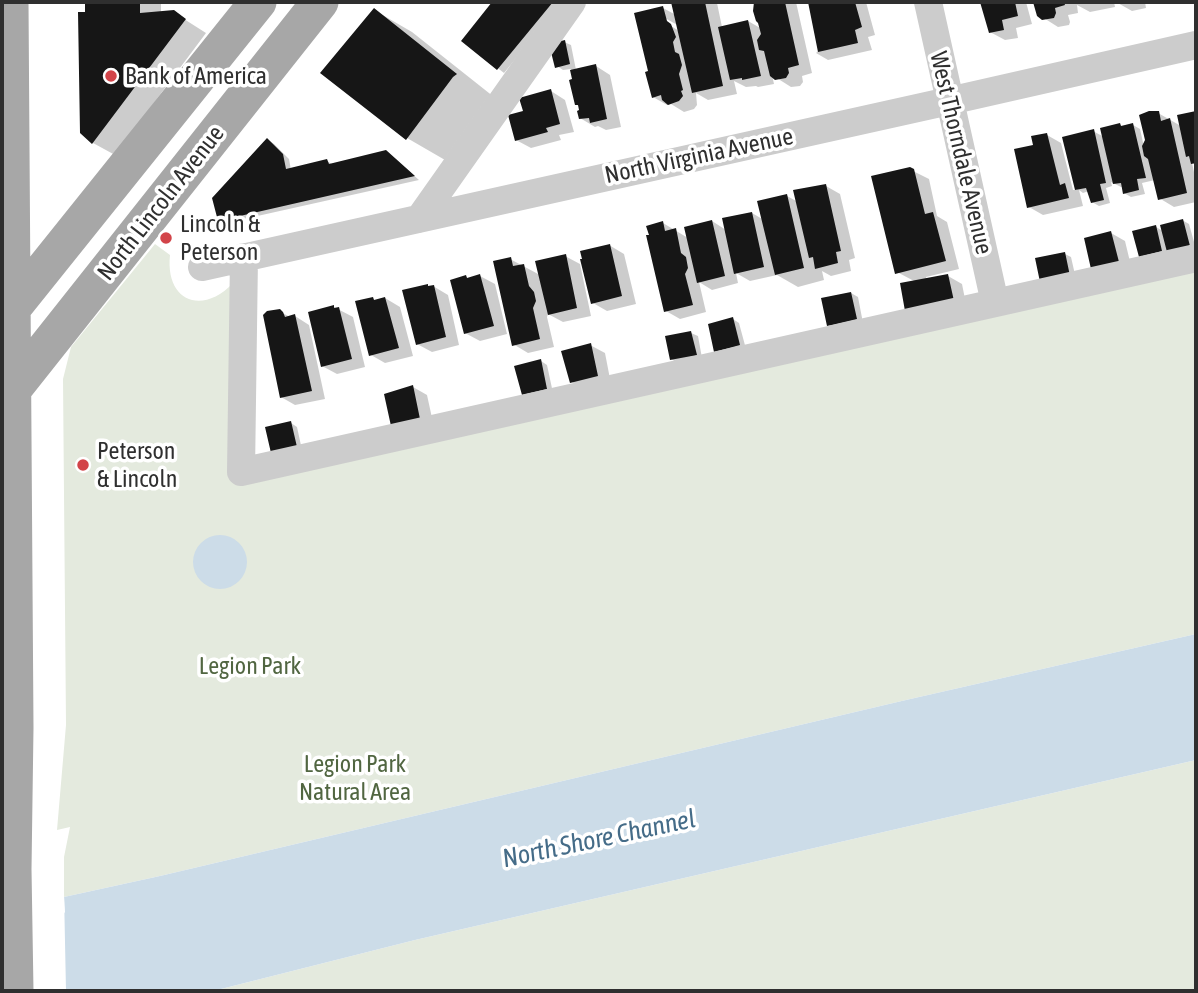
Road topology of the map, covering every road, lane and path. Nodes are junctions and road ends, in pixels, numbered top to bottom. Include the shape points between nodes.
1 (10, 2) edge
2 (258, 2) edge
3 (320, 2) edge
4 (572, 2) edge
5 (928, 2) edge
6 (1196, 45) edge
7 (949, 102) junction
8 (6, 106) edge
9 (419, 219) junction
10 (244, 257) junction
11 (1196, 258) edge
12 (202, 267) dead end
13 (995, 303) junction
14 (7, 314) edge
15 (7, 396) edge
16 (8, 595) edge
17 (15, 991) edge

1 - 8 main road
2 - 14 main road, North Lincoln Avenue
3 - 15 main road, North Lincoln Avenue
4 - 9 street
5 - 7 street, West Thorndale Avenue
6 - 7 street, North Virginia Avenue
7 - 9 street, North Virginia Avenue
7 - 13 street, West Thorndale Avenue
8 - 14 main road
9 - 10 street, North Virginia Avenue
10 - 12 street, North Virginia Avenue
10 - 13 street via 241,472
11 - 13 street
14 - 15 main road
15 - 16 main road
16 - 17 main road via 15,741

